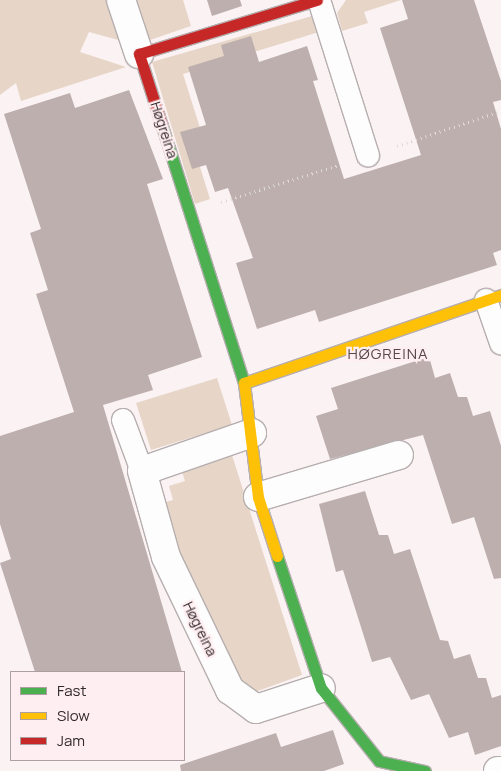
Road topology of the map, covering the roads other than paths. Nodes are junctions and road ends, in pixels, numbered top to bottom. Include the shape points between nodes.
1 (121, 0) edge
2 (318, 0) edge
3 (139, 54) junction
4 (368, 155) dead end
5 (493, 297) edge
6 (501, 343) edge
7 (244, 383) junction
8 (123, 420) dead end
9 (252, 433) junction
10 (399, 456) dead end
11 (142, 471) junction
12 (258, 497) junction
13 (321, 688) junction
14 (425, 771) edge

1 - 3 street
2 - 3 street
2 - 4 lane
3 - 7 street, Høgreina
5 - 6 lane
5 - 7 street
7 - 9 street, Høgreina
8 - 11 lane, Høgreina
9 - 11 street
9 - 12 street, Høgreina
10 - 12 street
11 - 13 street, Høgreina via 166,557 230,690 256,709
12 - 13 street, Høgreina
13 - 14 street, Høgreina via 379,761

